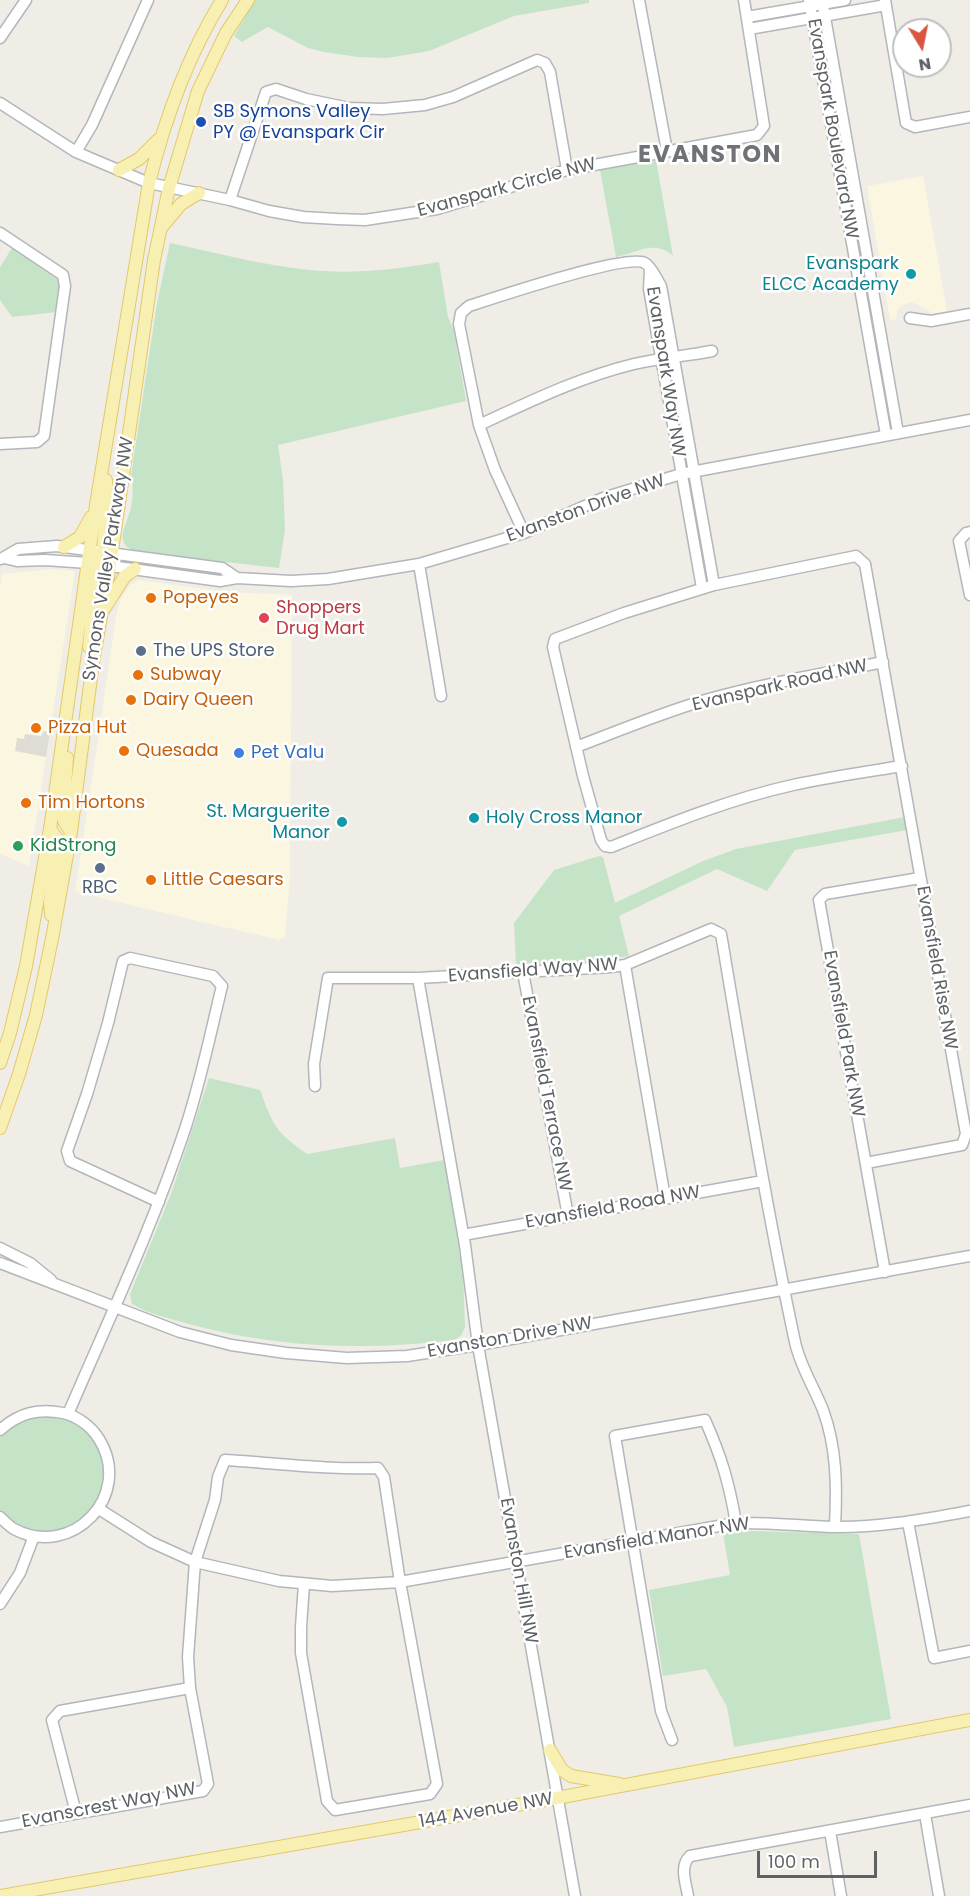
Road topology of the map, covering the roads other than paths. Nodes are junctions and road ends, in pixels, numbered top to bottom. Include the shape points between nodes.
1 (26, 0) edge
2 (148, 0) edge
3 (222, 0) edge
4 (248, 0) edge
5 (639, 0) edge
6 (744, 0) edge
7 (845, 0) edge
8 (823, 2) edge
9 (810, 3) edge
10 (886, 3) edge
11 (825, 16) junction
12 (747, 17) junction
13 (813, 18) junction
14 (749, 29) junction
15 (0, 38) edge
16 (0, 103) edge
17 (970, 117) edge
18 (160, 137) junction
19 (667, 151) junction
20 (76, 152) junction
21 (119, 170) junction
22 (567, 170) junction
23 (149, 183) junction
24 (169, 188) junction
25 (199, 193) junction
26 (230, 200) junction
27 (161, 229) junction
28 (0, 233) edge
29 (650, 270) junction
30 (970, 314) edge
31 (910, 318) dead end
32 (712, 351) dead end
33 (662, 358) junction
34 (674, 358) junction
35 (970, 420) edge
36 (478, 424) junction
37 (898, 433) junction
38 (886, 435) junction
39 (0, 444) edge
40 (105, 460) junction
41 (695, 471) junction
42 (681, 474) junction
43 (96, 504) junction
44 (970, 532) edge
45 (524, 533) junction
46 (64, 547) junction
47 (104, 555) junction
48 (2, 559) edge
49 (92, 563) junction
50 (419, 564) junction
51 (135, 569) junction
52 (237, 578) junction
53 (714, 585) junction
54 (702, 588) junction
55 (970, 595) edge
56 (102, 612) junction
57 (93, 662) junction
58 (883, 662) junction
59 (68, 696) junction
60 (441, 696) dead end
61 (576, 747) junction
62 (902, 766) junction
63 (50, 829) junction
64 (71, 832) junction
65 (920, 878) junction
66 (52, 939) junction
67 (625, 965) junction
68 (523, 972) junction
69 (418, 978) junction
70 (0, 1063) edge
71 (315, 1086) dead end
72 (0, 1128) edge
73 (866, 1163) junction
74 (763, 1181) junction
75 (665, 1198) junction
76 (159, 1202) junction
77 (568, 1216) junction
78 (463, 1235) junction
79 (0, 1248) edge
80 (970, 1256) edge
81 (0, 1263) edge
82 (885, 1272) junction
83 (56, 1284) junction
84 (784, 1290) junction
85 (114, 1308) junction
86 (478, 1345) junction
87 (68, 1414) junction
88 (0, 1430) edge
89 (99, 1509) junction
90 (970, 1511) edge
91 (0, 1517) edge
92 (909, 1522) junction
93 (736, 1523) junction
94 (835, 1527) junction
95 (34, 1536) junction
96 (632, 1540) junction
97 (195, 1562) junction
98 (516, 1562) junction
99 (400, 1582) junction
100 (304, 1584) junction
101 (0, 1604) edge
102 (970, 1651) edge
103 (190, 1688) junction
104 (970, 1720) edge
105 (672, 1740) dead end
106 (550, 1750) junction
107 (626, 1785) junction
108 (557, 1798) junction
109 (970, 1805) edge
110 (75, 1813) junction
111 (925, 1814) junction
112 (0, 1827) edge
113 (830, 1831) junction
114 (0, 1896) edge
115 (574, 1896) edge
116 (688, 1896) edge
117 (841, 1896) edge
118 (939, 1896) edge

1 - 15 street
2 - 20 street
3 - 18 main road, Symons Valley Parkway NW via 199,38
4 - 24 main road, Symons Valley Parkway NW via 226,33 198,91
5 - 19 street
6 - 12 street, Evanspark Circle NW
7 - 8 street
8 - 9 street
8 - 11 street, Evanspark Boulevard NW
9 - 12 street
9 - 13 street, Evanspark Boulevard NW
10 - 11 street
10 - 17 street via 906,123 915,127
11 - 13 street
11 - 37 street, Evanspark Boulevard NW
12 - 14 street, Evanspark Circle NW
13 - 14 street
13 - 38 street, Evanspark Boulevard NW
14 - 19 street, Evanspark Circle NW via 764,126 757,135
16 - 20 street, Evanspark Circle NW
18 - 21 main road via 146,154
18 - 23 main road, Symons Valley Parkway NW
19 - 22 street, Evanspark Circle NW
20 - 21 street, Evanspark Circle NW
21 - 23 street, Evanspark Circle NW
22 - 26 street, Evanspark Circle NW via 437,209 366,220 303,217
22 - 26 street via 550,72 545,63 537,60 453,97 424,105 349,108 276,89 266,92
23 - 24 street, Evanspark Circle NW
23 - 40 main road, Symons Valley Parkway NW
24 - 25 street, Evanspark Circle NW
24 - 27 main road, Symons Valley Parkway NW
25 - 26 street, Evanspark Circle NW
25 - 27 main road via 181,204
27 - 47 main road, Symons Valley Parkway NW
28 - 39 street via 63,275 66,285 44,436 37,442
29 - 33 street, Evanspark Way NW via 649,289
29 - 34 street, Evanspark Way NW via 661,286
29 - 36 street, Evanspark Way NW via 644,262 632,261 464,309 459,324
30 - 31 street via 931,321
32 - 34 street
33 - 34 street
33 - 36 street via 577,381
33 - 42 street, Evanspark Way NW
34 - 41 street, Evanspark Way NW
35 - 37 street, Evanston Drive NW
36 - 45 street, Evanspark Way NW
37 - 38 street, Evanston Drive NW
38 - 41 street, Evanston Drive NW
40 - 43 main road, Symons Valley Parkway NW
40 - 47 main road
41 - 42 street, Evanston Drive NW
41 - 53 street, Evanspark Way NW
42 - 45 street, Evanston Drive NW via 603,498
42 - 54 street, Evanspark Way NW
43 - 46 main road via 80,537
43 - 47 main road, Symons Valley Parkway NW
44 - 55 street via 959,541
45 - 50 street, Evanston Drive NW
46 - 47 street
46 - 48 street via 18,549
47 - 49 main road
47 - 51 street, Evanston Drive NW
47 - 52 street, Evanston Drive NW via 222,568
47 - 56 main road, Symons Valley Parkway NW
48 - 49 street
49 - 57 main road via 88,654
49 - 59 main road, Symons Valley Parkway NW
50 - 52 street, Evanston Drive NW via 322,580
50 - 60 street
51 - 52 street, Evanston Drive NW via 220,581
51 - 56 main road via 125,576
53 - 54 street
53 - 58 street, Evansfield Rise NW via 856,556 865,564
54 - 61 street via 555,639 553,647
56 - 57 main road, Symons Valley Parkway NW
57 - 64 main road, Symons Valley Parkway NW
58 - 61 street, Evanspark Road NW via 704,701
58 - 62 street, Evansfield Rise NW
59 - 63 main road, Symons Valley Parkway NW
59 - 64 main road via 70,725 63,814
61 - 62 street via 601,840 610,847 746,797
62 - 65 street, Evansfield Rise NW
63 - 66 main road via 58,840 50,901
63 - 70 main road, Symons Valley Parkway NW via 26,966
64 - 66 main road, Symons Valley Parkway NW
65 - 73 street, Evansfield Rise NW via 966,1134 962,1145
65 - 73 street, Evansfield Park NW via 825,894 819,900
66 - 72 main road, Symons Valley Parkway NW via 36,1015
67 - 68 street, Evansfield Way NW
67 - 74 street, Evansfield Way NW via 711,929 721,934
67 - 75 street
68 - 69 street, Evansfield Way NW
68 - 77 street, Evansfield Terrace NW
69 - 71 street, Evansfield Way NW via 328,978 314,1064
69 - 78 street
73 - 82 street, Evansfield Park NW
74 - 75 street, Evansfield Road NW
74 - 84 street, Evansfield Way NW
75 - 77 street, Evansfield Road NW
76 - 76 street via 185,1129 222,986 213,976 130,958 123,961 108,1023 67,1151 70,1161
76 - 85 street
77 - 78 street, Evansfield Road NW
78 - 86 street
79 - 83 street, Evanston Drive NW via 30,1263
80 - 82 street, Evanston Drive NW
81 - 83 street, Evanston Drive NW
82 - 84 street, Evanston Drive NW
83 - 85 street, Evanston Drive NW
84 - 86 street, Evanston Drive NW
84 - 94 street, Evansfield Way NW via 795,1346 824,1413 834,1452
85 - 86 street, Evanston Drive NW via 180,1332 285,1353 347,1358 407,1356
85 - 87 street
86 - 98 street, Evanston Hill NW
87 - 88 street via 49,1410 29,1412
87 - 89 street via 83,1422 103,1446 109,1478
89 - 95 street via 70,1532
89 - 97 street, Evansfield Manor NW via 151,1542
90 - 92 street, Evansfield Manor NW
91 - 95 street
92 - 94 street, Evansfield Manor NW
92 - 102 street via 934,1658
93 - 94 street, Evansfield Manor NW
93 - 96 street, Evansfield Manor NW
93 - 96 street via 721,1454 705,1420 615,1436
95 - 101 street via 20,1573
96 - 98 street, Evansfield Manor NW
96 - 105 street via 661,1711
97 - 99 street, Evanscrest Way NW via 225,1460 301,1467 378,1468 386,1487
97 - 100 street, Evansfield Manor NW
97 - 103 street, Evanscrest Way NW via 188,1657
98 - 99 street, Evansfield Manor NW
98 - 106 street, Evanston Hill NW
99 - 100 street, Evansfield Manor NW via 360,1586
99 - 100 street via 437,1784 430,1794 335,1810 327,1801 303,1671 300,1638
103 - 110 street, Evanscrest Way NW via 208,1784 203,1791
103 - 110 street via 60,1711 52,1720
104 - 107 main road, 144 Avenue NW
106 - 107 main road via 562,1770 571,1776
106 - 108 street, Evanston Hill NW
107 - 108 main road, 144 Avenue NW
108 - 114 main road, 144 Avenue NW
108 - 115 street, Evanston Hill NW
109 - 111 street
110 - 112 street, Evanscrest Way NW
111 - 113 street
111 - 118 street
113 - 116 street via 690,1856 683,1870
113 - 117 street

